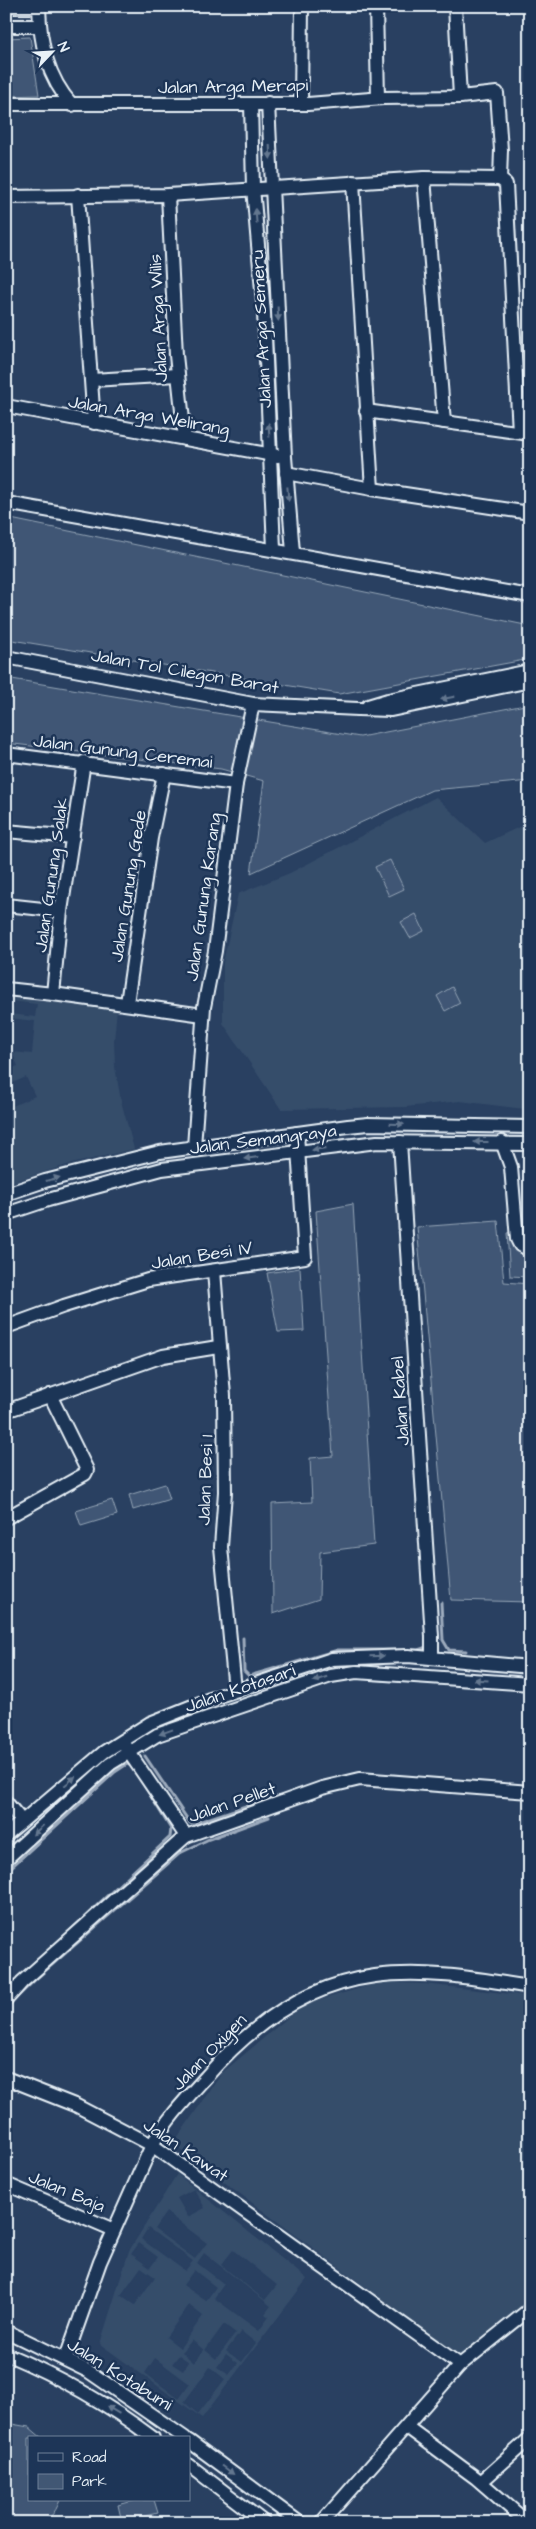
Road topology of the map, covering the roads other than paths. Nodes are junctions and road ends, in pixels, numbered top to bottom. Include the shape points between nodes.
1 (302, 6) edge
2 (376, 6) edge
3 (456, 6) edge
4 (6, 7) edge
5 (39, 7) edge
6 (6, 26) edge
7 (40, 26) junction
8 (460, 96) junction
9 (378, 98) junction
10 (268, 103) junction
11 (6, 104) edge
12 (251, 104) junction
13 (301, 104) junction
14 (72, 105) junction
15 (424, 178) junction
16 (500, 179) junction
17 (353, 182) junction
18 (253, 188) junction
19 (272, 188) junction
20 (78, 195) junction
21 (168, 195) junction
22 (6, 197) edge
23 (178, 375) junction
24 (92, 380) junction
25 (6, 406) edge
26 (366, 411) junction
27 (444, 422) junction
28 (94, 423) junction
29 (525, 433) edge
30 (185, 439) junction
31 (270, 455) junction
32 (285, 457) junction
33 (286, 473) junction
34 (372, 489) junction
35 (6, 503) edge
36 (530, 513) edge
37 (274, 549) junction
38 (293, 552) junction
39 (530, 596) edge
40 (6, 657) edge
41 (530, 671) edge
42 (530, 681) edge
43 (253, 704) junction
44 (358, 709) junction
45 (6, 754) edge
46 (84, 762) junction
47 (164, 774) junction
48 (236, 784) junction
49 (6, 831) edge
50 (73, 837) junction
51 (6, 905) edge
52 (61, 911) junction
53 (6, 989) edge
54 (53, 994) junction
55 (128, 1004) junction
56 (203, 1015) junction
57 (530, 1127) edge
58 (297, 1133) junction
59 (400, 1142) junction
60 (502, 1142) junction
61 (525, 1143) edge
62 (194, 1147) junction
63 (299, 1152) junction
64 (510, 1167) junction
65 (6, 1194) edge
66 (6, 1214) edge
67 (530, 1250) edge
68 (214, 1271) junction
69 (6, 1327) edge
70 (218, 1347) junction
71 (50, 1395) junction
72 (6, 1411) edge
73 (6, 1518) edge
74 (432, 1648) junction
75 (530, 1667) edge
76 (530, 1684) edge
77 (236, 1690) junction
78 (120, 1740) junction
79 (129, 1752) junction
80 (530, 1792) edge
81 (6, 1802) edge
82 (22, 1821) junction
83 (6, 1835) edge
84 (186, 1836) junction
85 (6, 1859) edge
86 (530, 1987) edge
87 (6, 2000) edge
88 (6, 2078) edge
89 (152, 2145) junction
90 (6, 2184) edge
91 (114, 2230) junction
92 (530, 2310) edge
93 (6, 2331) edge
94 (6, 2354) edge
95 (66, 2358) junction
96 (460, 2365) junction
97 (142, 2406) junction
98 (132, 2422) junction
99 (407, 2427) junction
100 (150, 2436) edge
101 (182, 2436) edge
102 (530, 2438) edge
103 (190, 2442) edge
104 (190, 2466) edge
105 (481, 2482) junction
106 (265, 2523) edge
107 (300, 2523) edge
108 (321, 2523) edge
109 (528, 2523) edge

1 - 13 street
2 - 9 street
3 - 8 street
4 - 5 street
5 - 7 street
6 - 7 street
7 - 14 street via 44,54 52,74 61,93
8 - 9 street, Jalan Arga Merapi
8 - 16 street, Jalan Arga Merapi via 497,93
9 - 13 street, Jalan Arga Merapi
10 - 12 street, Jalan Arga Merapi
10 - 13 street, Jalan Arga Merapi
10 -> 19 street, Jalan Arga Semeru
11 - 14 street, Jalan Arga Merapi
12 - 14 street, Jalan Arga Merapi
12 - 18 street, Jalan Arga Semeru
15 - 16 street
15 - 17 street
15 - 27 street
16 - 29 street via 506,184
17 - 19 street
17 - 26 street
18 - 19 street
18 - 21 street
31 -> 18 street, Jalan Arga Semeru via 264,313
19 -> 32 street, Jalan Arga Semeru
20 - 21 street
20 - 22 street
20 - 24 street
21 - 23 street, Jalan Arga Wilis
23 - 24 street
23 - 30 street, Jalan Arga Wilis
24 - 28 street
25 - 28 street, Jalan Arga Welirang
26 - 27 street
26 - 34 street
27 - 29 street
28 - 30 street, Jalan Arga Welirang
30 - 31 street, Jalan Arga Welirang
31 - 32 street, Jalan Arga Welirang
31 - 37 street, Jalan Arga Semeru
32 - 33 street, Jalan Arga Semeru
33 - 34 street
33 -> 38 street, Jalan Arga Semeru
34 - 36 street
35 - 37 street
37 - 38 street
38 - 39 street
40 - 43 street, Jalan Tol Cilegon Barat
41 - 44 street
42 -> 44 street, Jalan Tol Cilegon Barat via 391,710
43 - 44 street, Jalan Tol Cilegon Barat
43 - 48 street, Jalan Gunung Karang
45 - 46 street, Jalan Gunung Ceremai
46 - 47 street, Jalan Gunung Ceremai
46 - 50 street, Jalan Gunung Salak
47 - 48 street, Jalan Gunung Ceremai
47 - 55 street, Jalan Gunung Gede via 151,838
48 - 56 street, Jalan Gunung Karang via 215,951
49 - 50 street
50 - 52 street, Jalan Gunung Salak
51 - 52 street
52 - 54 street, Jalan Gunung Salak
53 - 54 street
54 - 55 street
55 - 56 street
56 - 62 street, Jalan Gunung Karang
58 -> 57 street, Jalan Semangraya via 368,1124
58 - 62 street, Jalan Semangraya
58 - 63 street
60 -> 59 street, Jalan Semangraya
59 -> 63 street, Jalan Semangraya
59 - 74 street, Jalan Kabel
60 - 61 street, Jalan Semangraya
60 - 64 street
61 - 64 street
65 -> 62 street, Jalan Semangraya via 160,1152
63 -> 66 street, Jalan Semangraya via 162,1169
63 - 68 street, Jalan Besi IV via 305,1257
64 - 67 street via 517,1239 520,1245
68 - 69 street, Jalan Besi IV via 148,1280
68 - 70 street, Jalan Besi 1
70 - 71 street via 162,1356
70 - 77 street, Jalan Besi 1 via 224,1396 225,1492 221,1547
71 - 72 street
71 - 73 street via 87,1470 45,1498
74 - 75 street, Jalan Kotasari
77 -> 74 street, Jalan Kotasari via 337,1658
76 -> 79 street, Jalan Kotasari via 356,1672 331,1676 157,1736
77 - 78 street, Jalan Kotasari via 150,1723
78 - 79 street
82 -> 78 street, Jalan Kotasari
79 - 84 street
79 -> 85 street, Jalan Kotasari via 110,1764
80 - 84 street, Jalan Pellet via 360,1780 322,1788
81 - 82 street
82 - 83 street, Jalan Kotasari
84 - 87 street, Jalan Pellet via 22,1982
86 - 89 street, Jalan Oxigen via 443,1976 392,1974 373,1976 299,1999 244,2037 162,2127
88 - 89 street, Jalan Kawat via 77,2106
89 - 91 street, Jalan Oxigen
89 - 96 street, Jalan Kawat
90 - 91 street, Jalan Baja
91 - 95 street, Jalan Oxigen
92 - 96 street
93 - 95 street, Jalan Kotabumi
98 -> 94 street, Jalan Kotabumi via 44,2370
95 - 97 street, Jalan Kotabumi
96 - 99 street
97 - 98 street
97 - 101 street, Jalan Kotabumi
98 - 100 street, Jalan Kotabumi
99 - 105 street
99 - 108 street
102 - 105 street
103 -> 107 street
104 - 106 street
105 - 109 street

